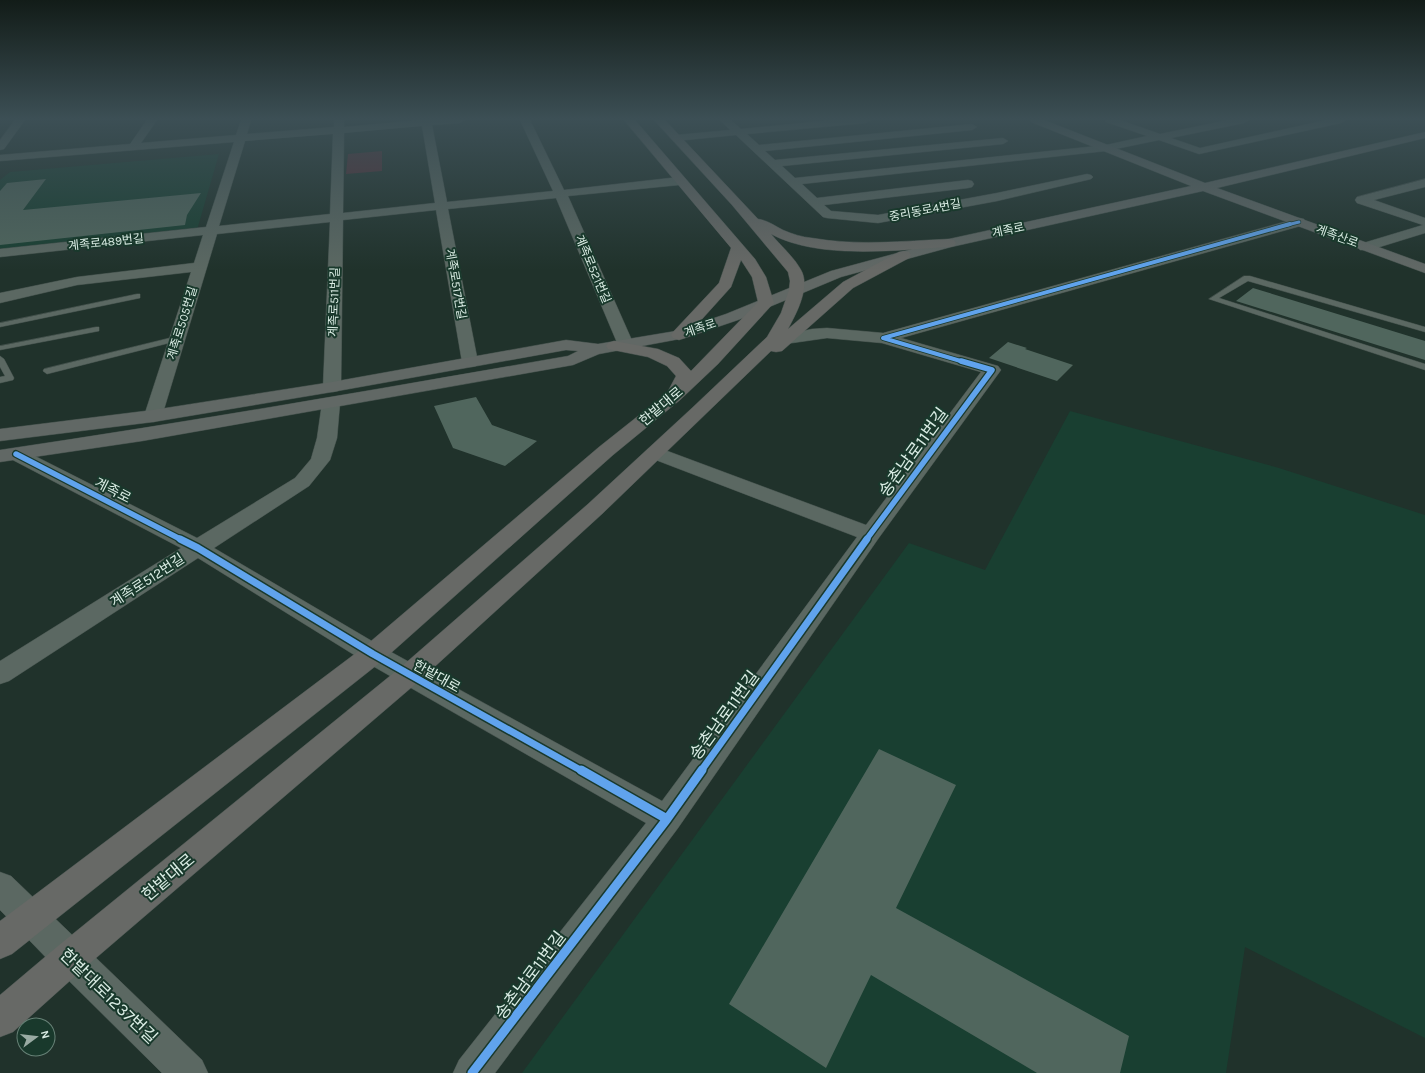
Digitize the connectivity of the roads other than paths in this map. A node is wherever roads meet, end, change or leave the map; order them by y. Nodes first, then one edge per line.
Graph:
1 (230, 170) edge
2 (338, 170) edge
3 (435, 170) edge
4 (549, 170) edge
5 (670, 170) edge
6 (706, 170) edge
7 (779, 170) edge
8 (903, 170) edge
9 (947, 170) edge
10 (1163, 170) edge
11 (1273, 170) edge
12 (1073, 171) dead end
13 (679, 181) junction
14 (792, 182) junction
15 (1425, 183) edge
16 (968, 184) junction
17 (1204, 186) junction
18 (560, 193) junction
19 (997, 197) junction
20 (736, 202) junction
21 (814, 202) junction
22 (442, 206) junction
23 (337, 217) junction
24 (1299, 222) junction
25 (1425, 222) edge
26 (1425, 229) edge
27 (211, 231) junction
28 (949, 243) junction
29 (1365, 247) junction
30 (738, 248) junction
31 (0, 253) edge
32 (904, 255) junction
33 (200, 267) junction
34 (1425, 269) edge
35 (796, 290) junction
36 (137, 296) dead end
37 (0, 298) edge
38 (766, 303) junction
39 (0, 325) edge
40 (96, 329) dead end
41 (1425, 330) edge
42 (679, 335) junction
43 (178, 338) junction
44 (883, 338) junction
45 (785, 339) junction
46 (613, 346) junction
47 (0, 348) edge
48 (0, 359) edge
49 (470, 362) junction
50 (1425, 367) edge
51 (740, 370) junction
52 (47, 371) dead end
53 (0, 380) edge
54 (331, 395) junction
55 (674, 396) junction
56 (153, 416) junction
57 (0, 435) edge
58 (655, 453) junction
59 (8, 455) edge
60 (870, 534) junction
61 (198, 548) junction
62 (374, 654) junction
63 (0, 674) edge
64 (410, 674) junction
65 (667, 819) junction
66 (0, 887) edge
67 (30, 917) junction
68 (0, 942) edge
69 (70, 958) junction
70 (0, 1019) edge
71 (189, 1073) edge
72 (472, 1073) edge

1 - 27 street, 계족로505번길
2 - 23 street, 계족로511번길
3 - 22 street, 계족로517번길
4 - 18 street, 계족로521번길
5 - 13 main road
6 - 20 main road, 한밭대로
7 - 14 street, 중리동로4번길
8 - 14 street
9 - 16 street
10 - 17 main road, 계족산로
11 - 17 main road, 계족로
12 - 19 street, 중리동로4번길
13 - 18 street
13 - 30 main road
14 - 21 street, 중리동로4번길
15 - 25 street
16 - 19 street
16 - 21 street, 중리동로4번길
17 - 24 main road, 계족산로
17 - 28 main road, 계족로
18 - 22 street
18 - 46 street, 계족로521번길
19 - 21 street, 중리동로4번길
20 - 28 main road
20 - 35 main road, 한밭대로
22 - 23 street
22 - 49 street, 계족로517번길
23 - 27 street
23 - 54 street, 계족로511번길
24 - 29 main road, 계족산로
24 - 44 street
26 - 29 street
27 - 31 street, 계족로489번길
27 - 33 street, 계족로505번길
28 - 32 main road, 계족로
29 - 34 main road, 계족산로
30 - 38 main road
30 - 42 main road
32 - 35 main road, 계족로
32 - 45 main road
33 - 37 street
33 - 43 street, 계족로505번길
35 - 38 main road, 계족로
35 - 51 main road, 한밭대로
36 - 39 lane
38 - 42 main road, 계족로
38 - 55 main road, 한밭대로
40 - 47 lane
41 - 50 lane
42 - 46 main road, 계족로
43 - 52 lane
43 - 56 street, 계족로505번길
44 - 45 street
44 - 60 street, 송촌남로11번길
45 - 51 main road
46 - 49 main road, 계족로
46 - 54 main road, 계족로
46 - 55 main road
48 - 53 lane
49 - 54 main road, 계족로
51 - 58 main road, 한밭대로
54 - 56 main road, 계족로
54 - 59 main road, 계족로
54 - 61 street, 계족로512번길
55 - 62 main road, 한밭대로
56 - 57 main road, 계족로
58 - 60 street
58 - 64 main road, 한밭대로
59 - 61 street, 계족로
60 - 65 street, 송촌남로11번길
61 - 62 street, 한밭대로
61 - 63 street, 계족로512번길
62 - 64 street, 한밭대로
62 - 67 main road, 한밭대로
64 - 65 street, 한밭대로
64 - 69 main road, 한밭대로
65 - 72 street, 송촌남로11번길
66 - 67 street, 한밭대로1237번길
67 - 68 main road, 한밭대로
67 - 69 street, 한밭대로1237번길
69 - 70 main road, 한밭대로
69 - 71 street, 한밭대로1237번길

